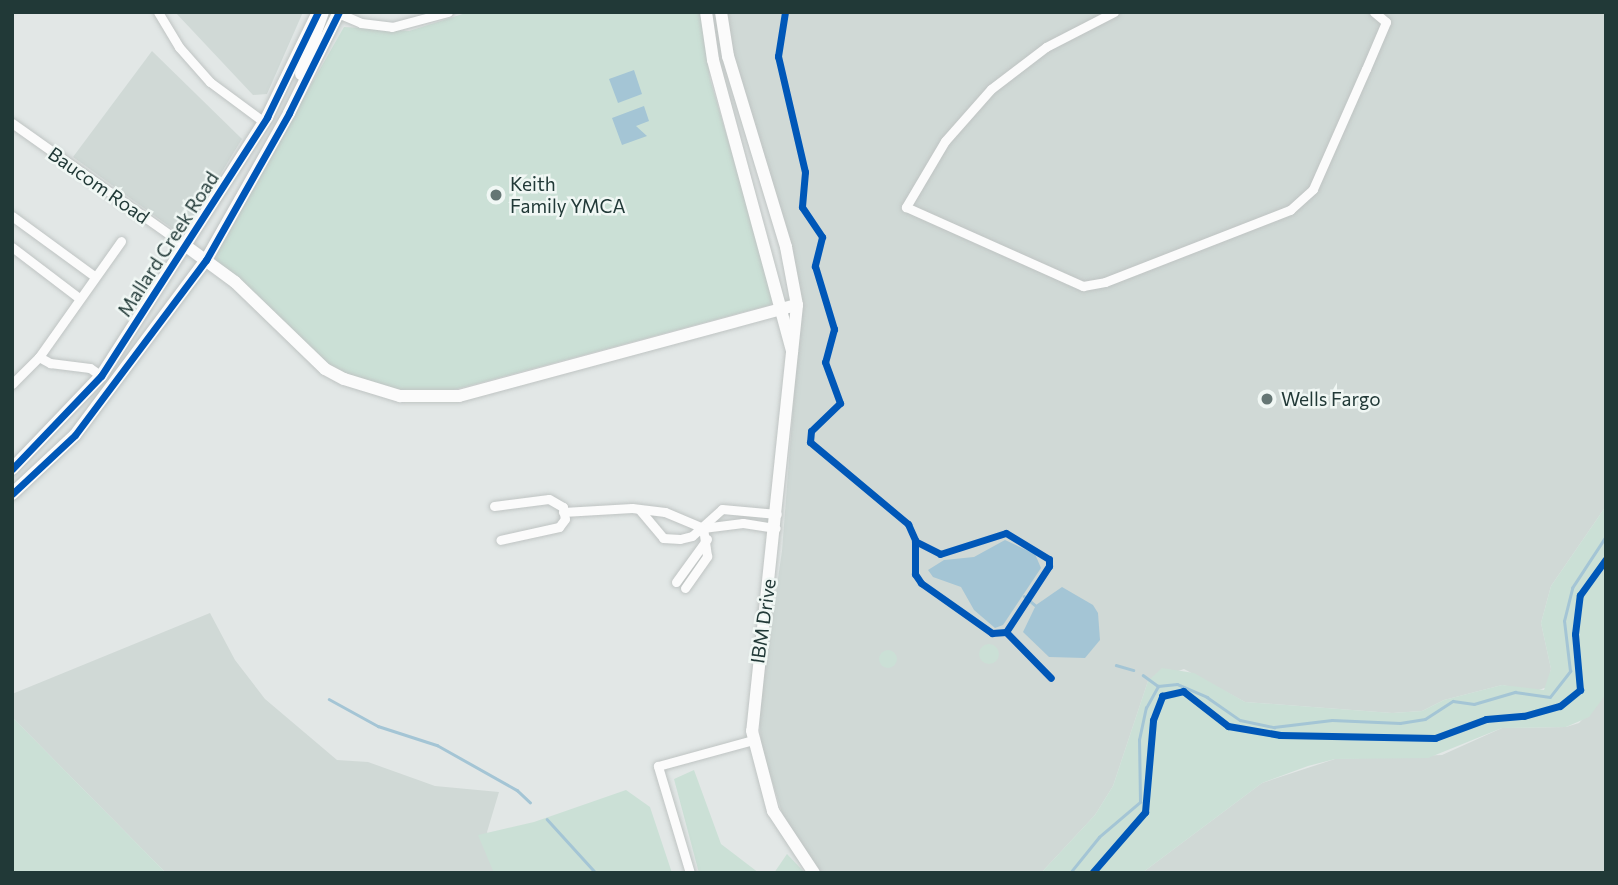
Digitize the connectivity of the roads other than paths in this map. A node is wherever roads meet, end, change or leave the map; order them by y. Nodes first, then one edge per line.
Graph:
1 (158, 12) edge
2 (320, 12) edge
3 (448, 12) edge
4 (706, 12) edge
5 (721, 12) edge
6 (1374, 12) edge
7 (339, 13) edge
8 (1111, 14) edge
9 (264, 122) junction
10 (284, 122) junction
11 (12, 123) edge
12 (12, 216) edge
13 (121, 242) dead end
14 (187, 246) junction
15 (12, 247) edge
16 (206, 260) junction
17 (93, 276) junction
18 (79, 298) junction
19 (797, 305) junction
20 (782, 308) junction
21 (793, 354) junction
22 (39, 357) junction
23 (101, 376) junction
24 (12, 384) edge
25 (12, 470) edge
26 (12, 494) edge
27 (494, 506) dead end
28 (638, 508) junction
29 (562, 512) junction
30 (777, 514) junction
31 (703, 528) junction
32 (776, 528) junction
33 (707, 538) junction
34 (500, 540) dead end
35 (689, 562) junction
36 (696, 570) junction
37 (676, 582) dead end
38 (685, 587) dead end
39 (753, 740) junction
40 (690, 873) edge
41 (814, 873) edge

1 - 9 street
2 - 9 street, Mallard Creek Road
2 - 10 street
3 - 7 street
4 - 20 street, IBM Drive
5 - 19 street, IBM Drive
6 - 8 street
7 - 10 street, Mallard Creek Road
9 - 14 street, Mallard Creek Road
10 - 16 street, Mallard Creek Road
11 - 14 street, Baucom Road
12 - 17 street
13 - 17 street
14 - 16 street
14 - 23 street, Mallard Creek Road
15 - 18 street
16 - 20 street
16 - 26 street, Mallard Creek Road
17 - 18 street
18 - 22 street
19 - 20 street
19 - 21 street, IBM Drive
20 - 21 street, IBM Drive
21 - 30 street, IBM Drive
22 - 23 street
22 - 24 street
23 - 25 street, Mallard Creek Road
27 - 29 street
28 - 29 street
28 - 31 street
28 - 31 street
29 - 34 street
30 - 31 street
30 - 32 street, IBM Drive
31 - 32 street
31 - 33 street
32 - 39 street, IBM Drive
33 - 35 street
33 - 36 street
35 - 36 street
35 - 37 street
36 - 38 street
39 - 40 street
39 - 41 street, IBM Drive

